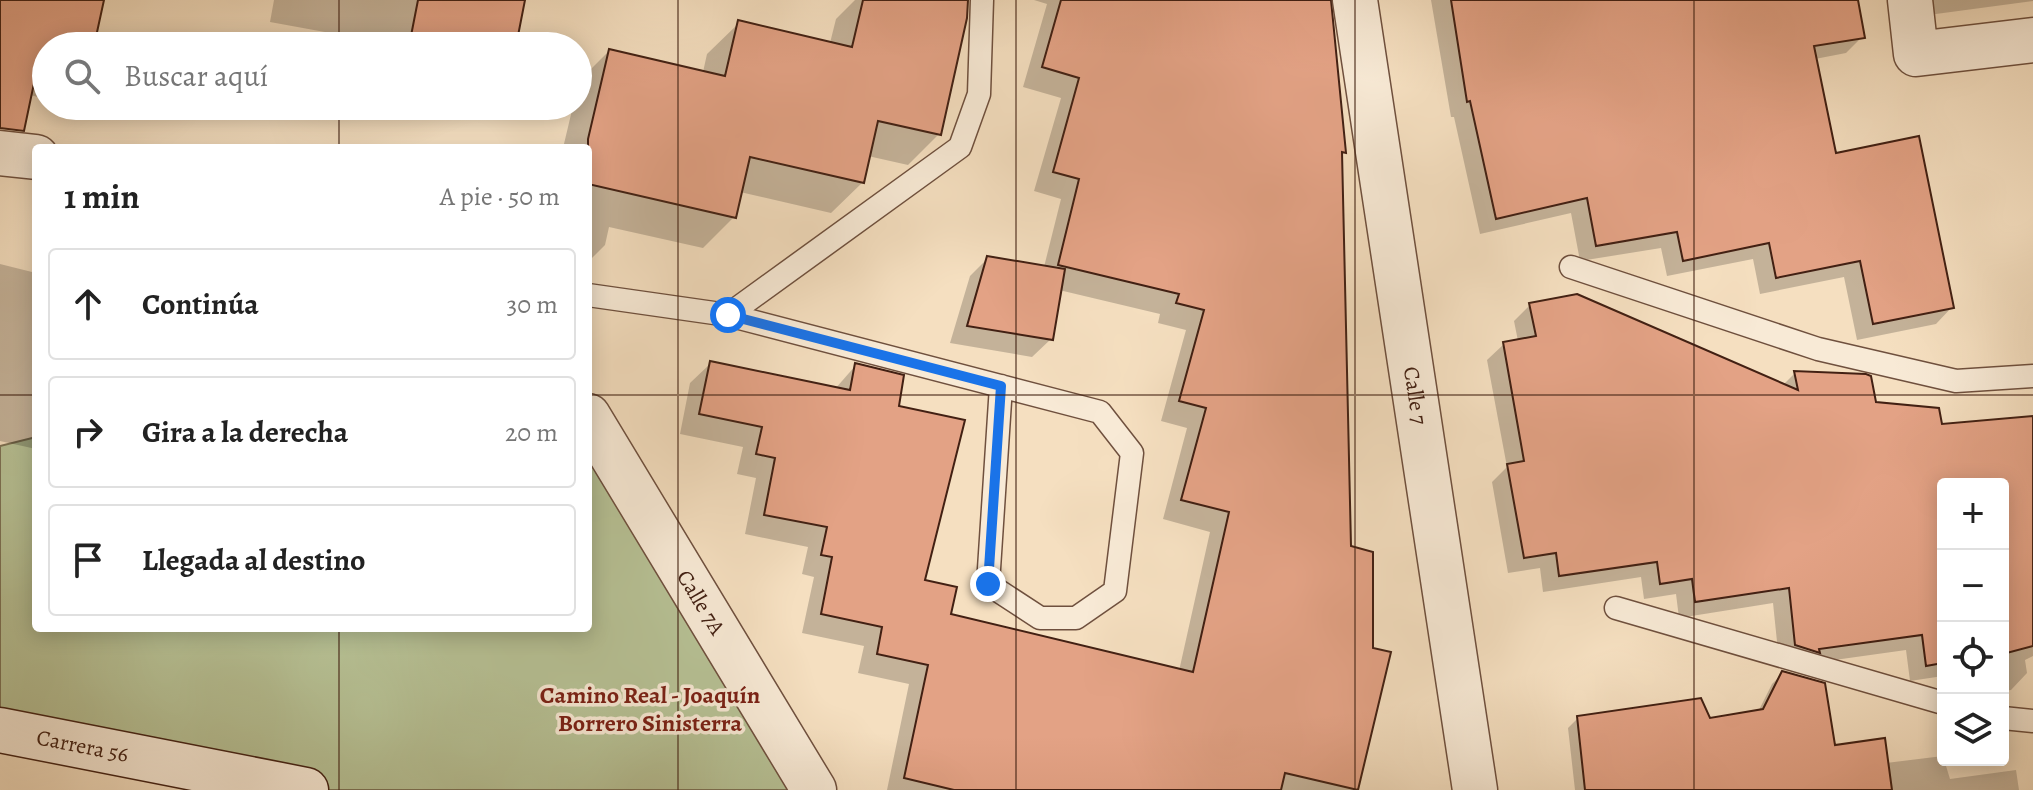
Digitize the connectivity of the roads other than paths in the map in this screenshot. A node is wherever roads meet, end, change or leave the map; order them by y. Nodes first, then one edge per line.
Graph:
1 (982, 0) edge
2 (1355, 0) edge
3 (1910, 0) edge
4 (2033, 40) edge
5 (0, 153) edge
6 (32, 157) edge
7 (1571, 267) dead end
8 (592, 296) edge
9 (728, 315) junction
10 (2033, 376) edge
11 (1001, 386) junction
12 (592, 423) edge
13 (1616, 608) dead end
14 (1937, 701) edge
15 (2009, 719) edge
16 (2033, 721) edge
17 (0, 730) edge
18 (306, 790) edge
19 (814, 790) edge
20 (1475, 790) edge

1 - 9 lane
2 - 20 street, Calle 7
3 - 4 street
5 - 6 street
7 - 10 lane
8 - 9 lane
9 - 11 lane
11 - 11 lane
12 - 19 street, Calle 7A
13 - 14 lane
15 - 16 lane
17 - 18 street, Carrera 56

